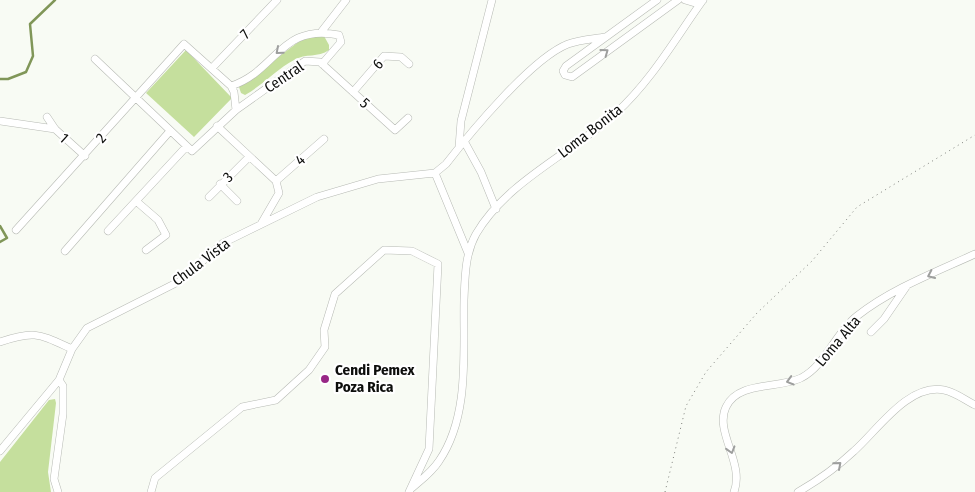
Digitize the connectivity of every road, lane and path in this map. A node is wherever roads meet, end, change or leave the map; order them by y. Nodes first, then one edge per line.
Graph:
1 (277, 0) edge
2 (346, 0) edge
3 (492, 0) edge
4 (657, 0) edge
5 (678, 0) edge
6 (685, 0) edge
7 (703, 0) edge
8 (322, 31) junction
9 (605, 37) junction
10 (95, 59) dead end
11 (322, 64) junction
12 (409, 64) dead end
13 (212, 68) junction
14 (231, 86) junction
15 (353, 92) junction
16 (136, 99) junction
17 (236, 110) junction
18 (47, 117) dead end
19 (408, 118) dead end
20 (0, 121) edge
21 (217, 126) junction
22 (55, 129) junction
23 (170, 130) junction
24 (975, 135) edge
25 (324, 139) dead end
26 (464, 141) junction
27 (459, 147) junction
28 (189, 149) junction
29 (85, 156) junction
30 (249, 157) junction
31 (434, 173) junction
32 (276, 181) junction
33 (220, 184) junction
34 (209, 197) dead end
35 (136, 201) junction
36 (237, 201) dead end
37 (496, 209) junction
38 (261, 224) junction
39 (16, 230) dead end
40 (108, 231) dead end
41 (146, 250) dead end
42 (64, 251) dead end
43 (468, 254) junction
44 (975, 254) edge
45 (907, 286) junction
46 (871, 332) dead end
47 (0, 342) edge
48 (72, 349) junction
49 (59, 380) junction
50 (975, 405) edge
51 (0, 451) edge
52 (58, 492) edge
53 (151, 492) edge
54 (409, 492) edge
55 (665, 492) edge
56 (734, 492) edge
57 (798, 492) edge

1 - 13 street, 7
2 - 8 street
3 - 27 street
4 - 9 street
9 -> 5 street
6 - 7 street
7 - 37 street, Loma Bonita
8 - 11 street, Central
8 -> 14 street, Central
9 - 26 street
10 - 16 street
11 - 15 street, 5
11 - 17 street, Central
12 - 15 street, 6
13 - 14 street
13 - 16 street, 2
14 - 17 street
15 - 19 street, 5
16 - 23 street
16 - 29 street, 2
17 - 21 street, Central
18 - 22 street, 1
20 - 22 street
21 - 28 street, Central
21 - 30 street
22 - 29 street, 1
23 - 28 street
23 - 42 street
24 - 55 path
25 - 32 street, 4
26 - 27 street
26 - 37 street
27 - 31 street
28 - 35 street, Central
29 - 39 street, 2
30 - 32 street
30 - 33 street, 3
31 - 38 street, Chula Vista
31 - 43 street
32 - 38 street
33 - 34 street, 3
33 - 36 street
35 - 40 street, Central
35 - 41 street
37 - 43 street, Loma Bonita
38 - 48 street, Chula Vista
43 - 54 street
44 -> 45 street, Loma Alta
45 - 46 street
45 -> 56 street, Loma Alta
47 - 48 street
48 - 49 street, Chula Vista
49 - 51 street, Chula Vista
49 - 52 street
57 -> 50 street
53 - 54 street

